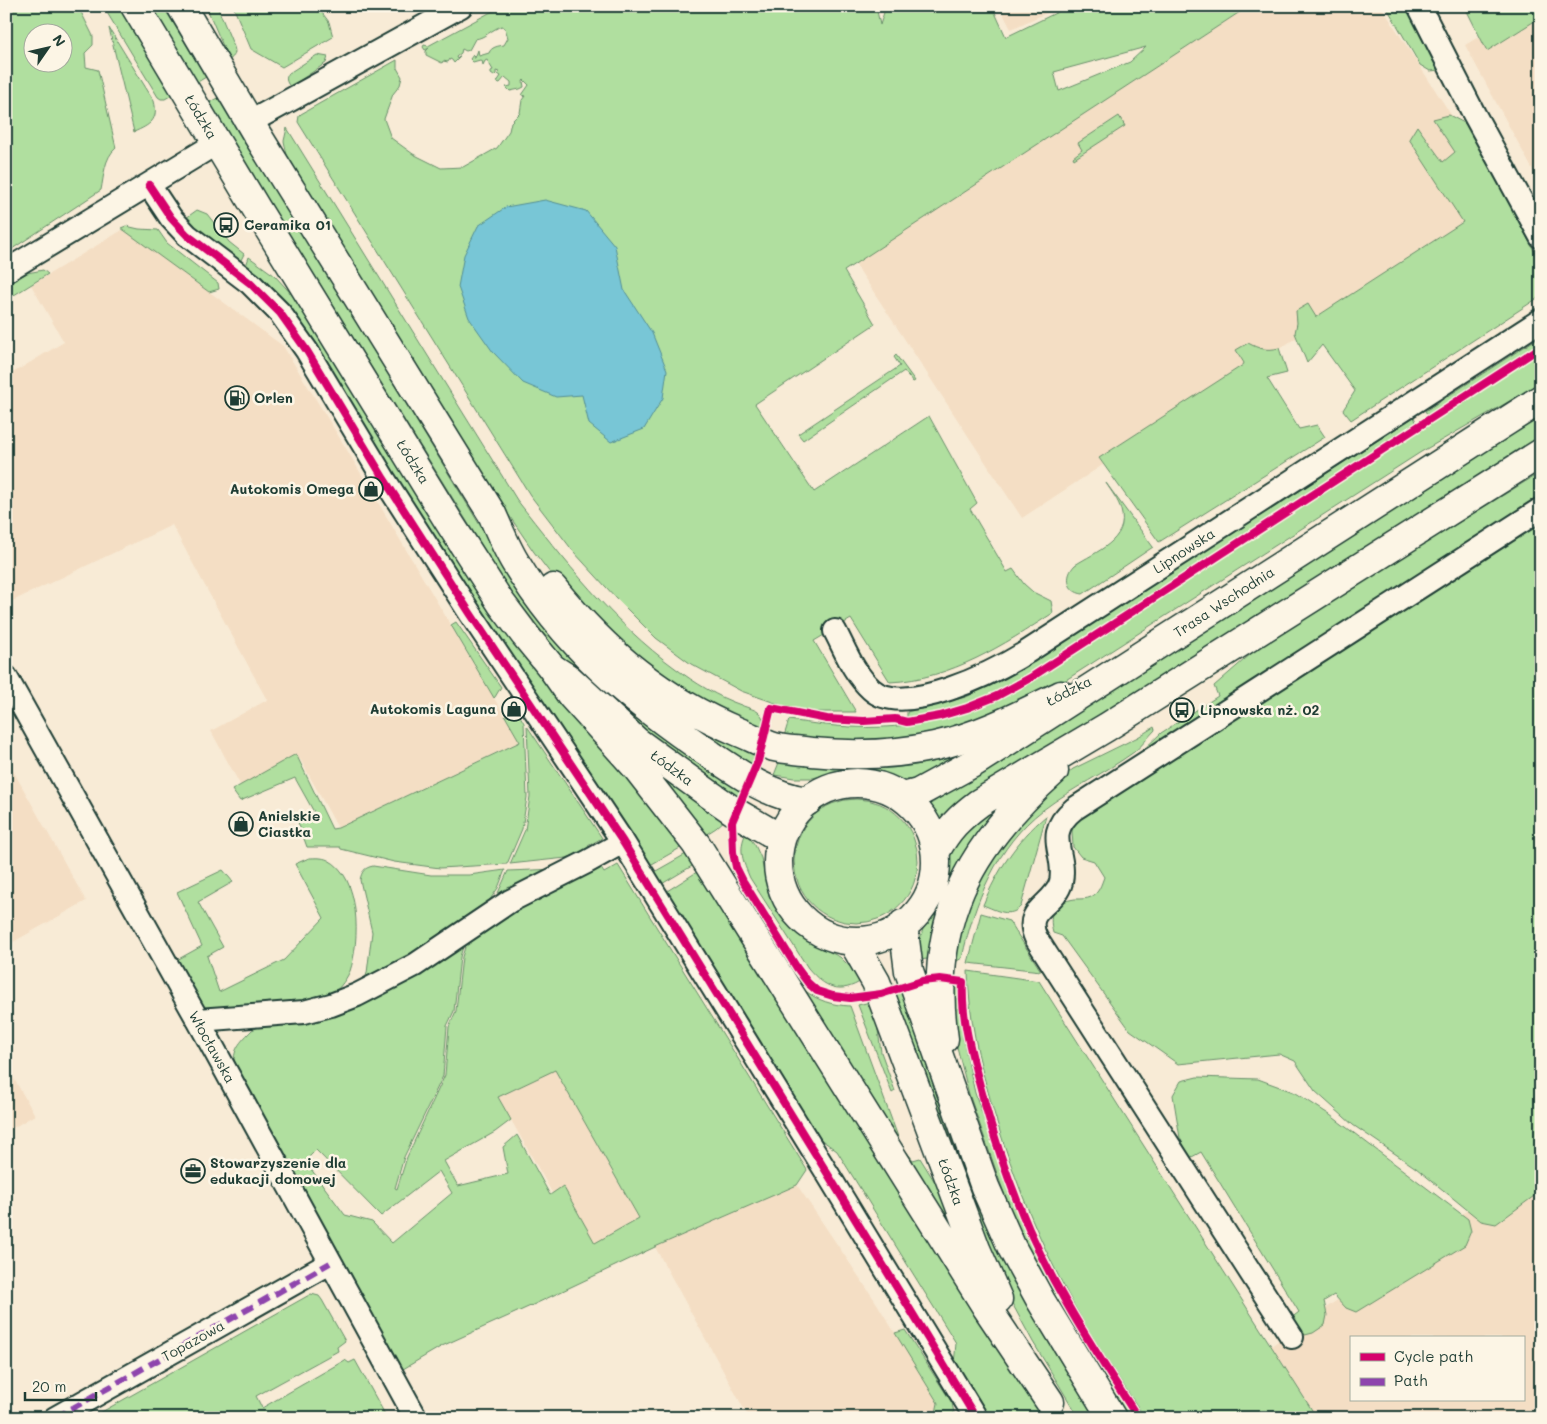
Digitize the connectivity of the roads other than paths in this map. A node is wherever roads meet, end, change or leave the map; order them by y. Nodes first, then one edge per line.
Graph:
1 (135, 6) edge
2 (181, 6) edge
3 (461, 6) edge
4 (1419, 6) edge
5 (250, 122) junction
6 (217, 143) junction
7 (149, 185) junction
8 (1541, 238) edge
9 (6, 271) edge
10 (1541, 320) edge
11 (1541, 399) edge
12 (1541, 453) edge
13 (1541, 509) edge
14 (492, 514) junction
15 (835, 631) dead end
16 (1141, 655) junction
17 (552, 668) junction
18 (6, 677) edge
19 (1107, 727) junction
20 (903, 797) junction
21 (808, 801) junction
22 (780, 838) junction
23 (623, 842) junction
24 (936, 851) junction
25 (903, 924) junction
26 (853, 942) junction
27 (198, 1020) junction
28 (952, 1094) junction
29 (330, 1263) junction
30 (1292, 1337) dead end
31 (1055, 1410) edge
32 (55, 1418) edge
33 (416, 1418) edge
34 (976, 1418) edge
35 (1112, 1418) edge

1 - 6 main road, Łódzka
2 - 5 main road, Łódzka
3 - 5 street
4 - 8 street
5 - 14 main road, Łódzka
6 - 7 street
6 - 17 main road, Łódzka
7 - 9 street
7 - 23 street
10 - 15 street, Lipnowska
11 - 16 main road, Trasa Wschodnia
12 - 19 main road
13 - 30 street
14 - 16 main road, Łódzka
14 - 21 main road, Łódzka
16 - 20 main road, Trasa Wschodnia
17 - 22 main road, Łódzka
17 - 31 main road
18 - 27 street, Włocławska
19 - 24 main road
19 - 28 main road
20 - 21 main road
20 - 24 main road
21 - 22 main road
22 - 26 main road
23 - 27 street
23 - 34 street
24 - 25 main road
25 - 26 main road
25 - 28 main road
26 - 31 main road, Łódzka
27 - 29 street, Włocławska
28 - 35 main road
29 - 32 street, Topazowa
29 - 33 street, Włocławska

